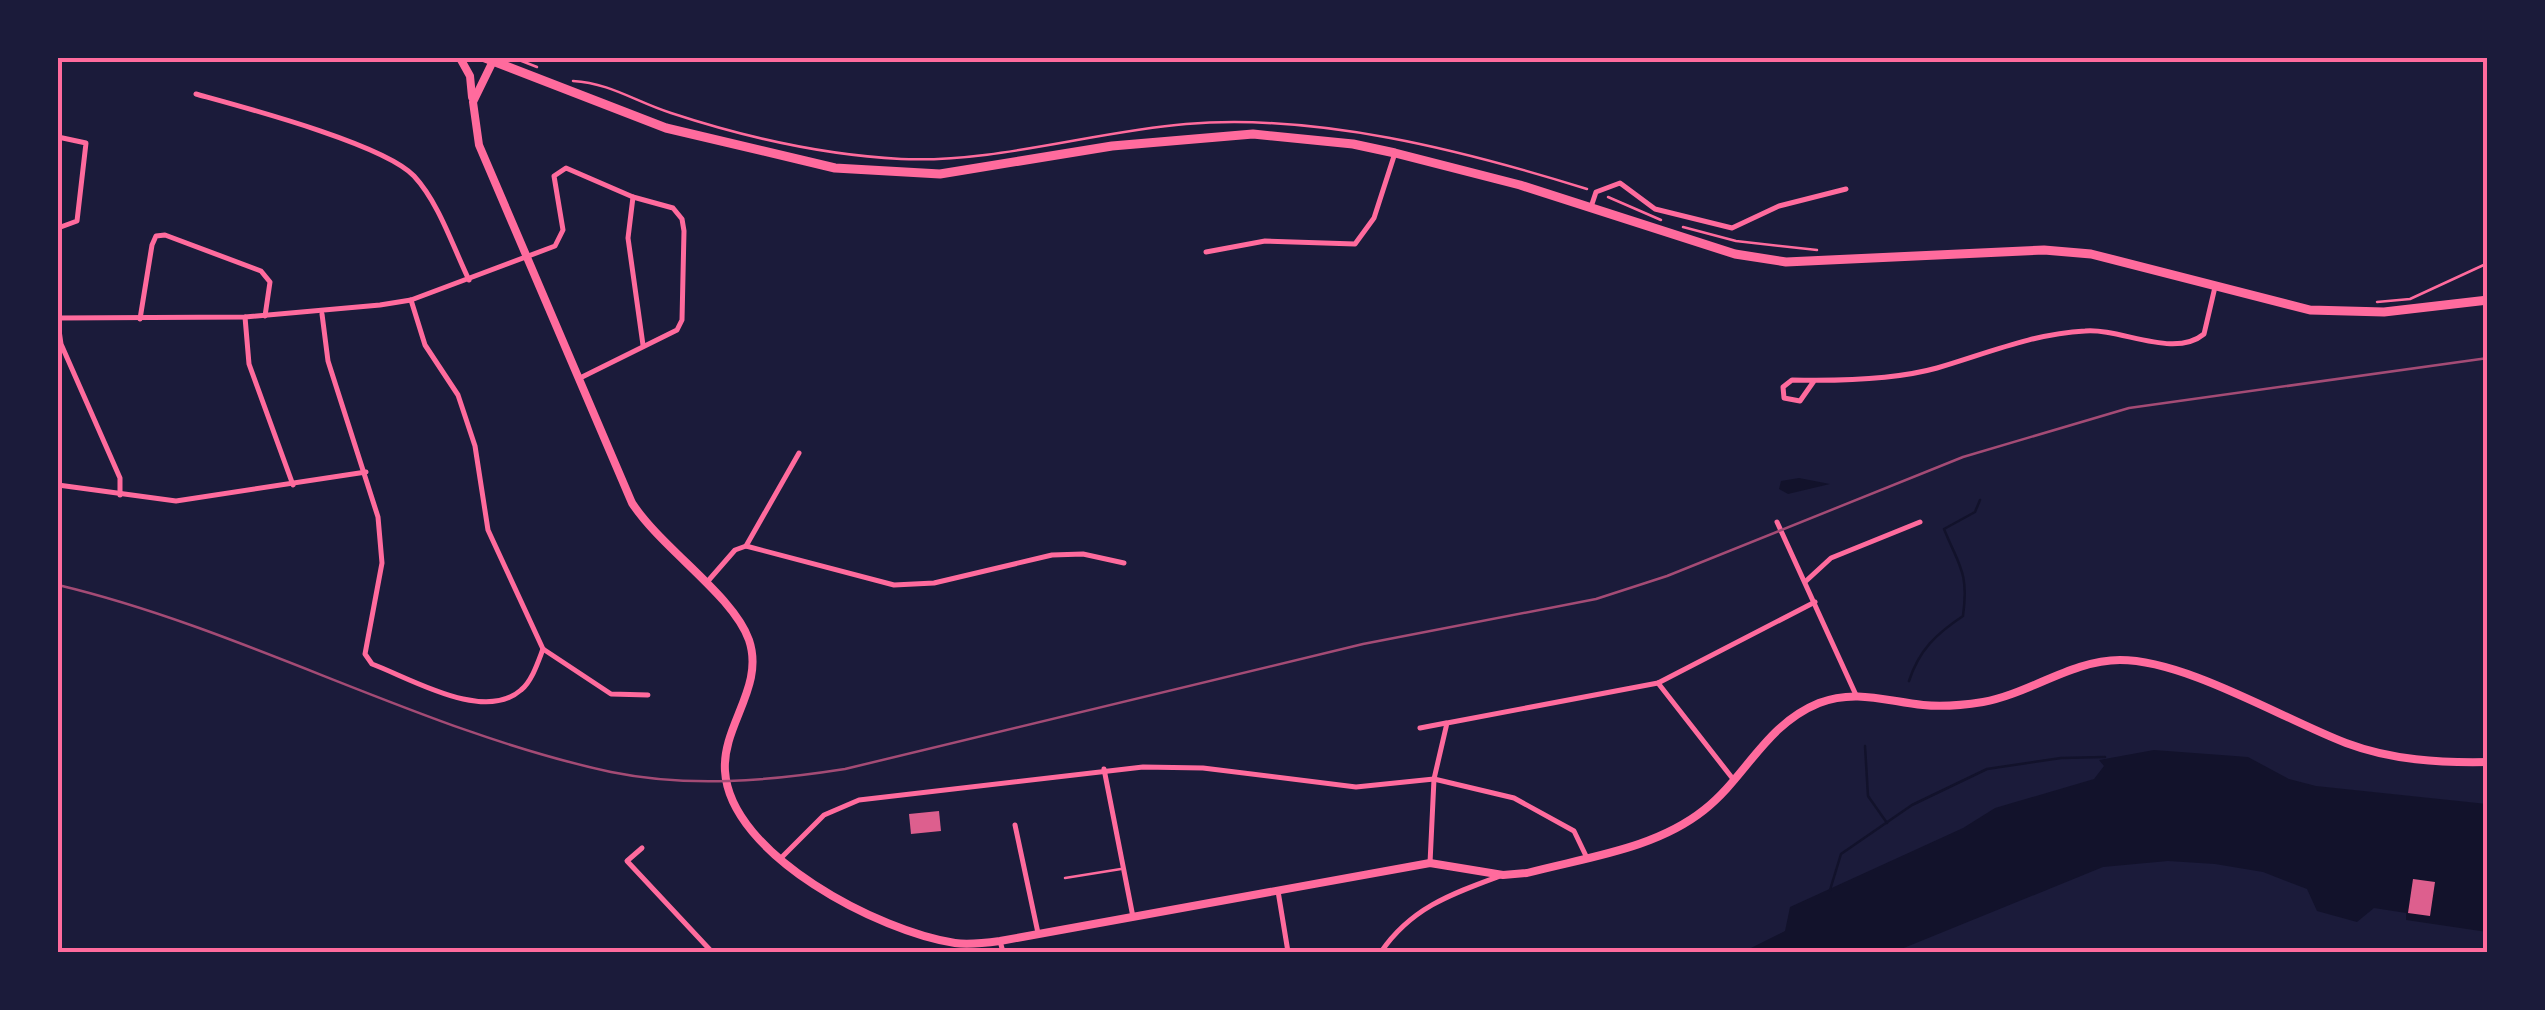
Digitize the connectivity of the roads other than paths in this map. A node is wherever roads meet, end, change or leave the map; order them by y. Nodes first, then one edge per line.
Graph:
1 (460, 58) edge
2 (489, 59) edge
3 (506, 61) edge
4 (196, 94) dead end
5 (473, 102) junction
6 (58, 138) edge
7 (1395, 153) junction
8 (1846, 189) dead end
9 (633, 197) junction
10 (1591, 207) junction
11 (58, 228) edge
12 (1206, 252) dead end
13 (525, 260) junction
14 (468, 280) junction
15 (2215, 287) junction
16 (410, 300) junction
17 (2488, 300) edge
18 (322, 314) junction
19 (265, 316) junction
20 (245, 317) junction
21 (140, 319) junction
22 (58, 320) edge
23 (643, 345) junction
24 (578, 379) junction
25 (1814, 380) junction
26 (799, 454) dead end
27 (366, 472) junction
28 (293, 484) junction
29 (58, 485) edge
30 (120, 495) junction
31 (1777, 522) dead end
32 (1920, 522) dead end
33 (746, 546) junction
34 (1124, 562) dead end
35 (1806, 580) junction
36 (706, 584) junction
37 (1815, 602) junction
38 (544, 649) junction
39 (1658, 683) junction
40 (648, 695) dead end
41 (1856, 695) junction
42 (1446, 722) junction
43 (1420, 728) dead end
44 (2488, 762) edge
45 (1104, 769) junction
46 (1434, 779) junction
47 (1734, 779) junction
48 (1015, 825) dead end
49 (642, 848) dead end
50 (1587, 858) junction
51 (780, 859) junction
52 (1430, 863) junction
53 (1123, 868) junction
54 (1503, 875) junction
55 (1065, 878) dead end
56 (1278, 889) junction
57 (1133, 917) junction
58 (1038, 933) junction
59 (1000, 941) junction
60 (972, 948) edge
61 (712, 952) edge
62 (1004, 952) edge
63 (1288, 952) edge
64 (1381, 952) edge

1 - 5 street
2 - 3 main road
2 - 5 street
3 - 7 main road
4 - 14 street
5 - 13 street
6 - 11 street
7 - 10 main road
7 - 12 street
8 - 10 street
9 - 13 street
9 - 23 street
9 - 23 street
10 - 15 main road
13 - 14 street
13 - 24 street
14 - 16 street
15 - 17 main road
15 - 25 street
16 - 18 street
16 - 38 street
18 - 19 street
18 - 27 street
19 - 20 street
19 - 21 street
20 - 21 street
20 - 28 street
21 - 22 street
22 - 30 street
23 - 24 street
24 - 36 street
25 - 25 street
26 - 33 street
27 - 28 street
27 - 38 street
28 - 30 street
29 - 30 street
31 - 35 street
32 - 35 street
33 - 34 street
33 - 36 street
35 - 37 street
36 - 51 street
37 - 39 street
37 - 41 street
38 - 40 street
39 - 42 street
39 - 47 street
41 - 44 street
41 - 47 street
42 - 43 street
42 - 46 street
45 - 46 street
45 - 51 street
45 - 53 street
46 - 50 street
46 - 52 street
47 - 50 street
48 - 58 street
49 - 61 street
50 - 54 street
51 - 60 street
52 - 54 street
52 - 56 street
53 - 55 lane
53 - 57 street
54 - 64 street
56 - 57 street
56 - 63 street
57 - 58 street
58 - 59 street
59 - 60 street
59 - 62 street

